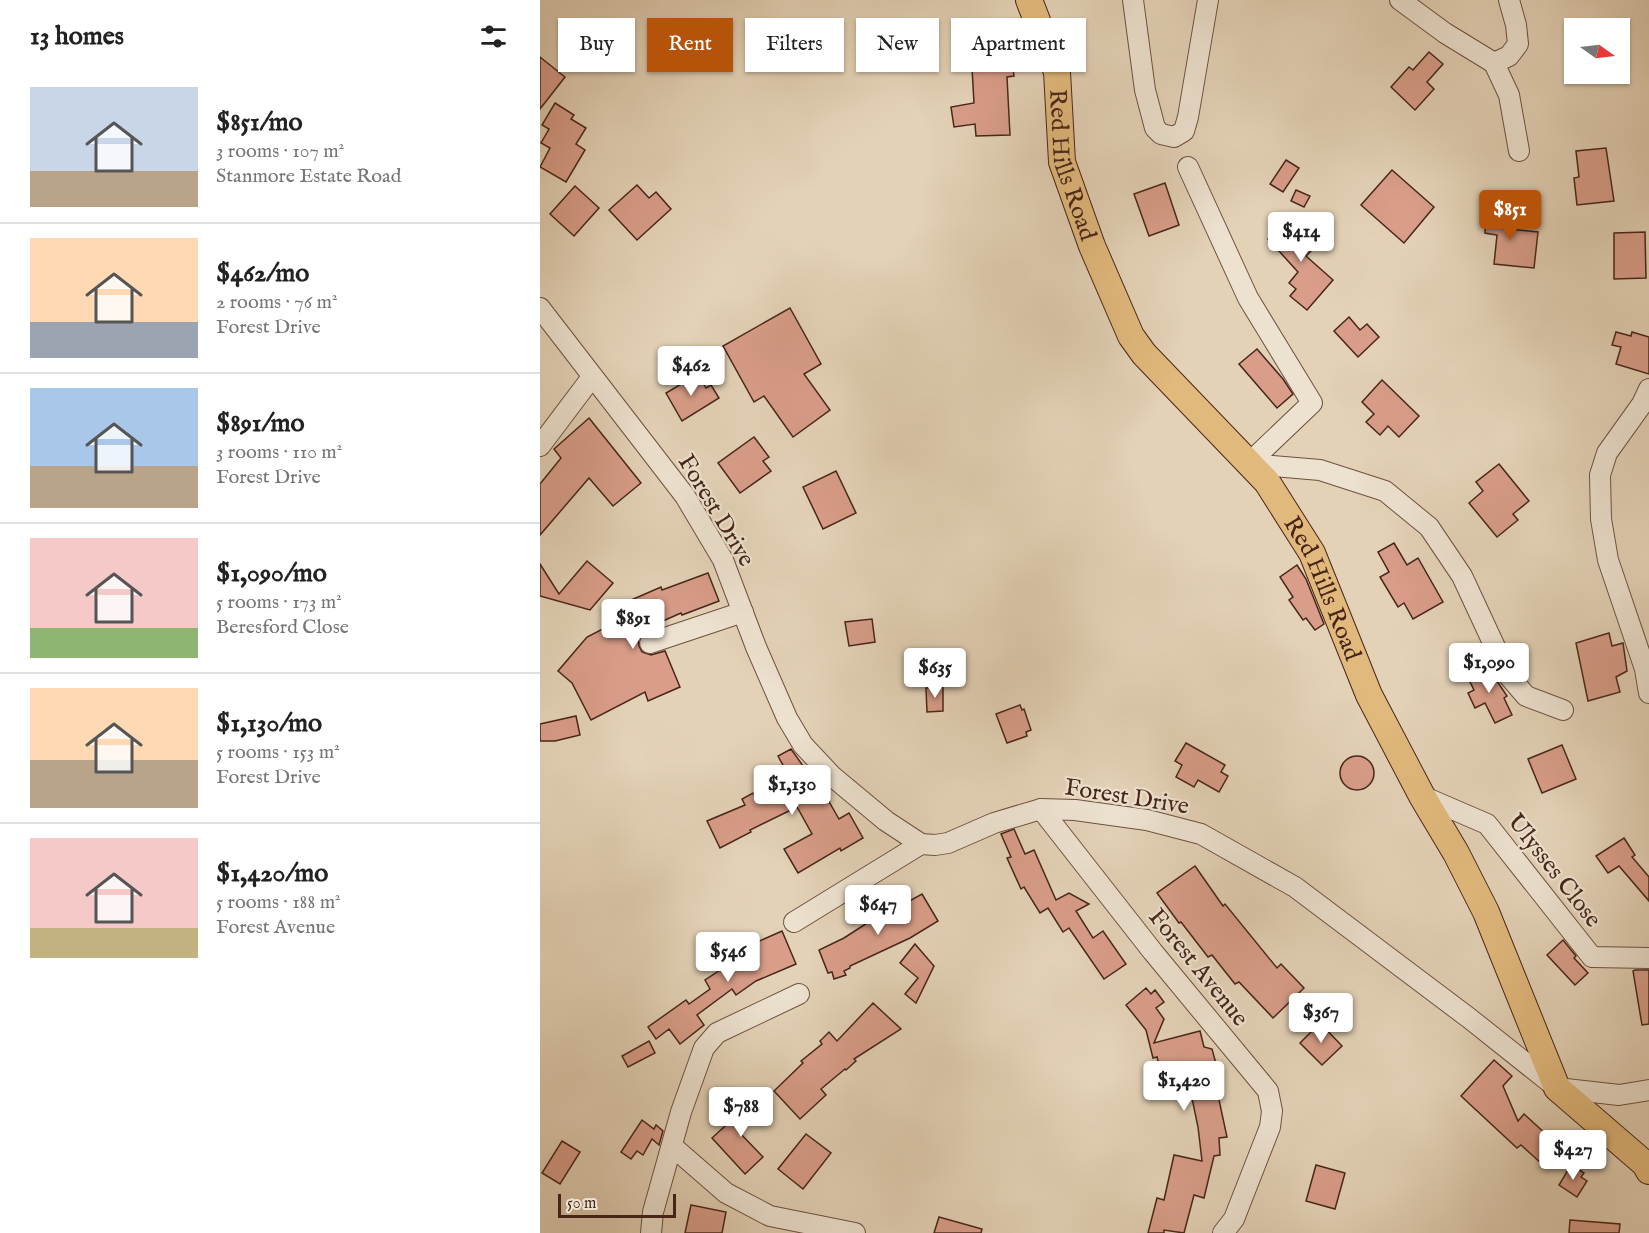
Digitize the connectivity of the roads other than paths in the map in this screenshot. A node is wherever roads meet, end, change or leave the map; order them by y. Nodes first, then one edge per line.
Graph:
1 (1029, 0) edge
2 (1132, 0) edge
3 (1208, 0) edge
4 (1400, 0) edge
5 (1509, 0) edge
6 (1494, 63) junction
7 (1519, 151) dead end
8 (1188, 167) dead end
9 (540, 308) edge
10 (592, 377) junction
11 (1649, 389) edge
12 (540, 446) edge
13 (1248, 464) junction
14 (743, 612) junction
15 (650, 643) dead end
16 (1649, 693) edge
17 (1563, 710) dead end
18 (1422, 796) junction
19 (1041, 809) junction
20 (921, 844) junction
21 (794, 922) dead end
22 (1649, 958) edge
23 (799, 994) dead end
24 (1557, 1088) junction
25 (1649, 1090) edge
26 (672, 1146) junction
27 (1649, 1171) edge
28 (651, 1233) edge
29 (855, 1233) edge
30 (1223, 1233) edge

1 - 13 main road, Red Hills Road
2 - 3 street
4 - 6 street
5 - 6 street
6 - 7 street
8 - 13 street
9 - 10 street, Forest Drive
10 - 12 street
10 - 14 street, Forest Drive
11 - 16 street
13 - 17 street
13 - 18 main road, Red Hills Road
14 - 15 street
14 - 20 street, Forest Drive
18 - 22 street, Ulysses Close
18 - 24 main road, Red Hills Road
19 - 20 street, Forest Drive
19 - 24 street, Forest Drive
19 - 30 street, Forest Avenue
20 - 21 street
23 - 26 street
24 - 25 street
24 - 27 main road, Red Hills Road
26 - 28 street
26 - 29 street

